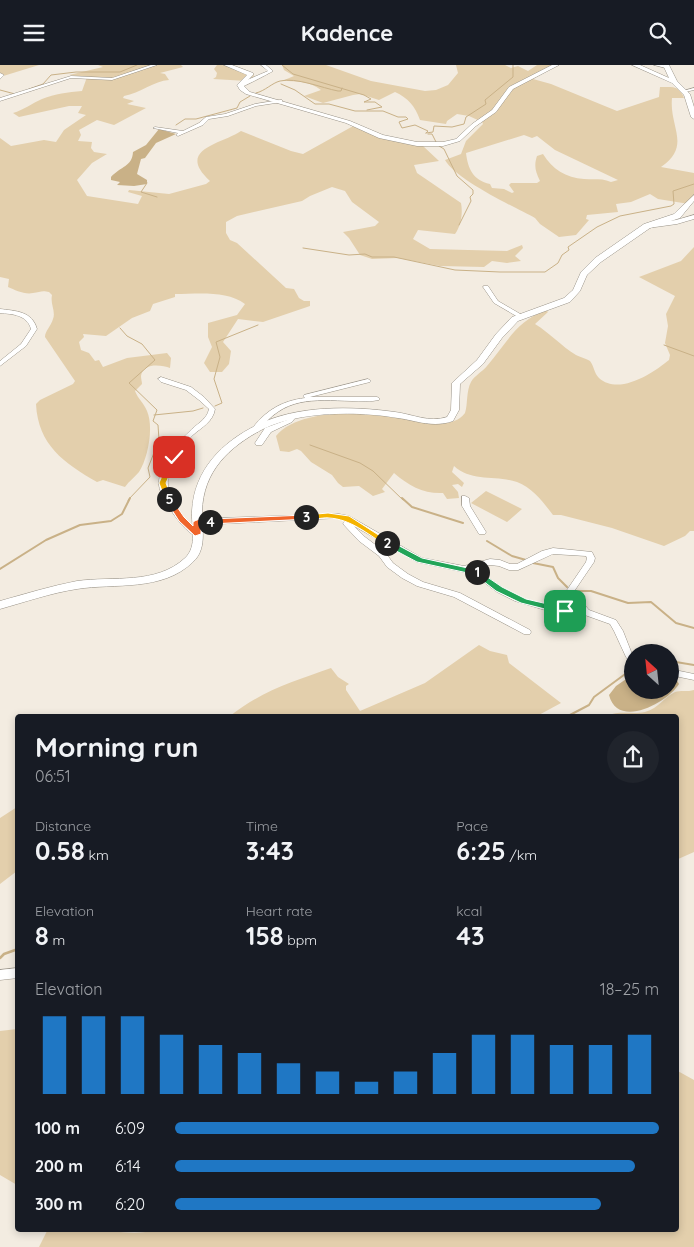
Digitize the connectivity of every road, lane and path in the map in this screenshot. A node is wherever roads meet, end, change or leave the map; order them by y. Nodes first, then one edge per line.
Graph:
1 (155, 65) edge
2 (227, 65) edge
3 (263, 65) edge
4 (556, 65) edge
5 (636, 65) edge
6 (656, 65) edge
7 (666, 66) edge
8 (0, 74) edge
9 (0, 78) edge
10 (674, 82) junction
11 (241, 87) junction
12 (694, 89) edge
13 (686, 91) junction
14 (0, 100) edge
15 (280, 101) junction
16 (694, 117) edge
17 (155, 127) dead end
18 (694, 197) edge
19 (694, 217) edge
20 (647, 226) junction
21 (486, 287) dead end
22 (0, 311) edge
23 (520, 316) junction
24 (0, 364) edge
25 (161, 379) dead end
26 (368, 381) dead end
27 (377, 399) dead end
28 (290, 403) junction
29 (291, 418) junction
30 (255, 430) junction
31 (259, 443) dead end
32 (465, 498) dead end
33 (304, 517) junction
34 (197, 522) junction
35 (482, 532) dead end
36 (197, 534) junction
37 (464, 569) junction
38 (0, 605) edge
39 (584, 611) junction
40 (528, 632) dead end
41 (624, 647) edge
42 (679, 674) edge
43 (694, 677) edge
44 (15, 973) edge
45 (0, 975) edge

1 - 14 street
2 - 11 street
3 - 11 street
4 - 15 street
5 - 10 street
6 - 7 street
7 - 10 street
8 - 9 street
10 - 13 street
11 - 15 street
12 - 13 street
13 - 16 street
15 - 17 street
18 - 20 street
19 - 20 street
20 - 23 street
21 - 23 street
22 - 24 street
23 - 29 street
25 - 36 street
26 - 28 street
27 - 28 street
28 - 30 street
29 - 30 street
29 - 31 street
30 - 34 street
32 - 35 street
33 - 34 street
33 - 37 street
33 - 40 street
34 - 36 street
36 - 38 street
37 - 39 street
37 - 39 street
39 - 41 street
42 - 43 street
44 - 45 street

